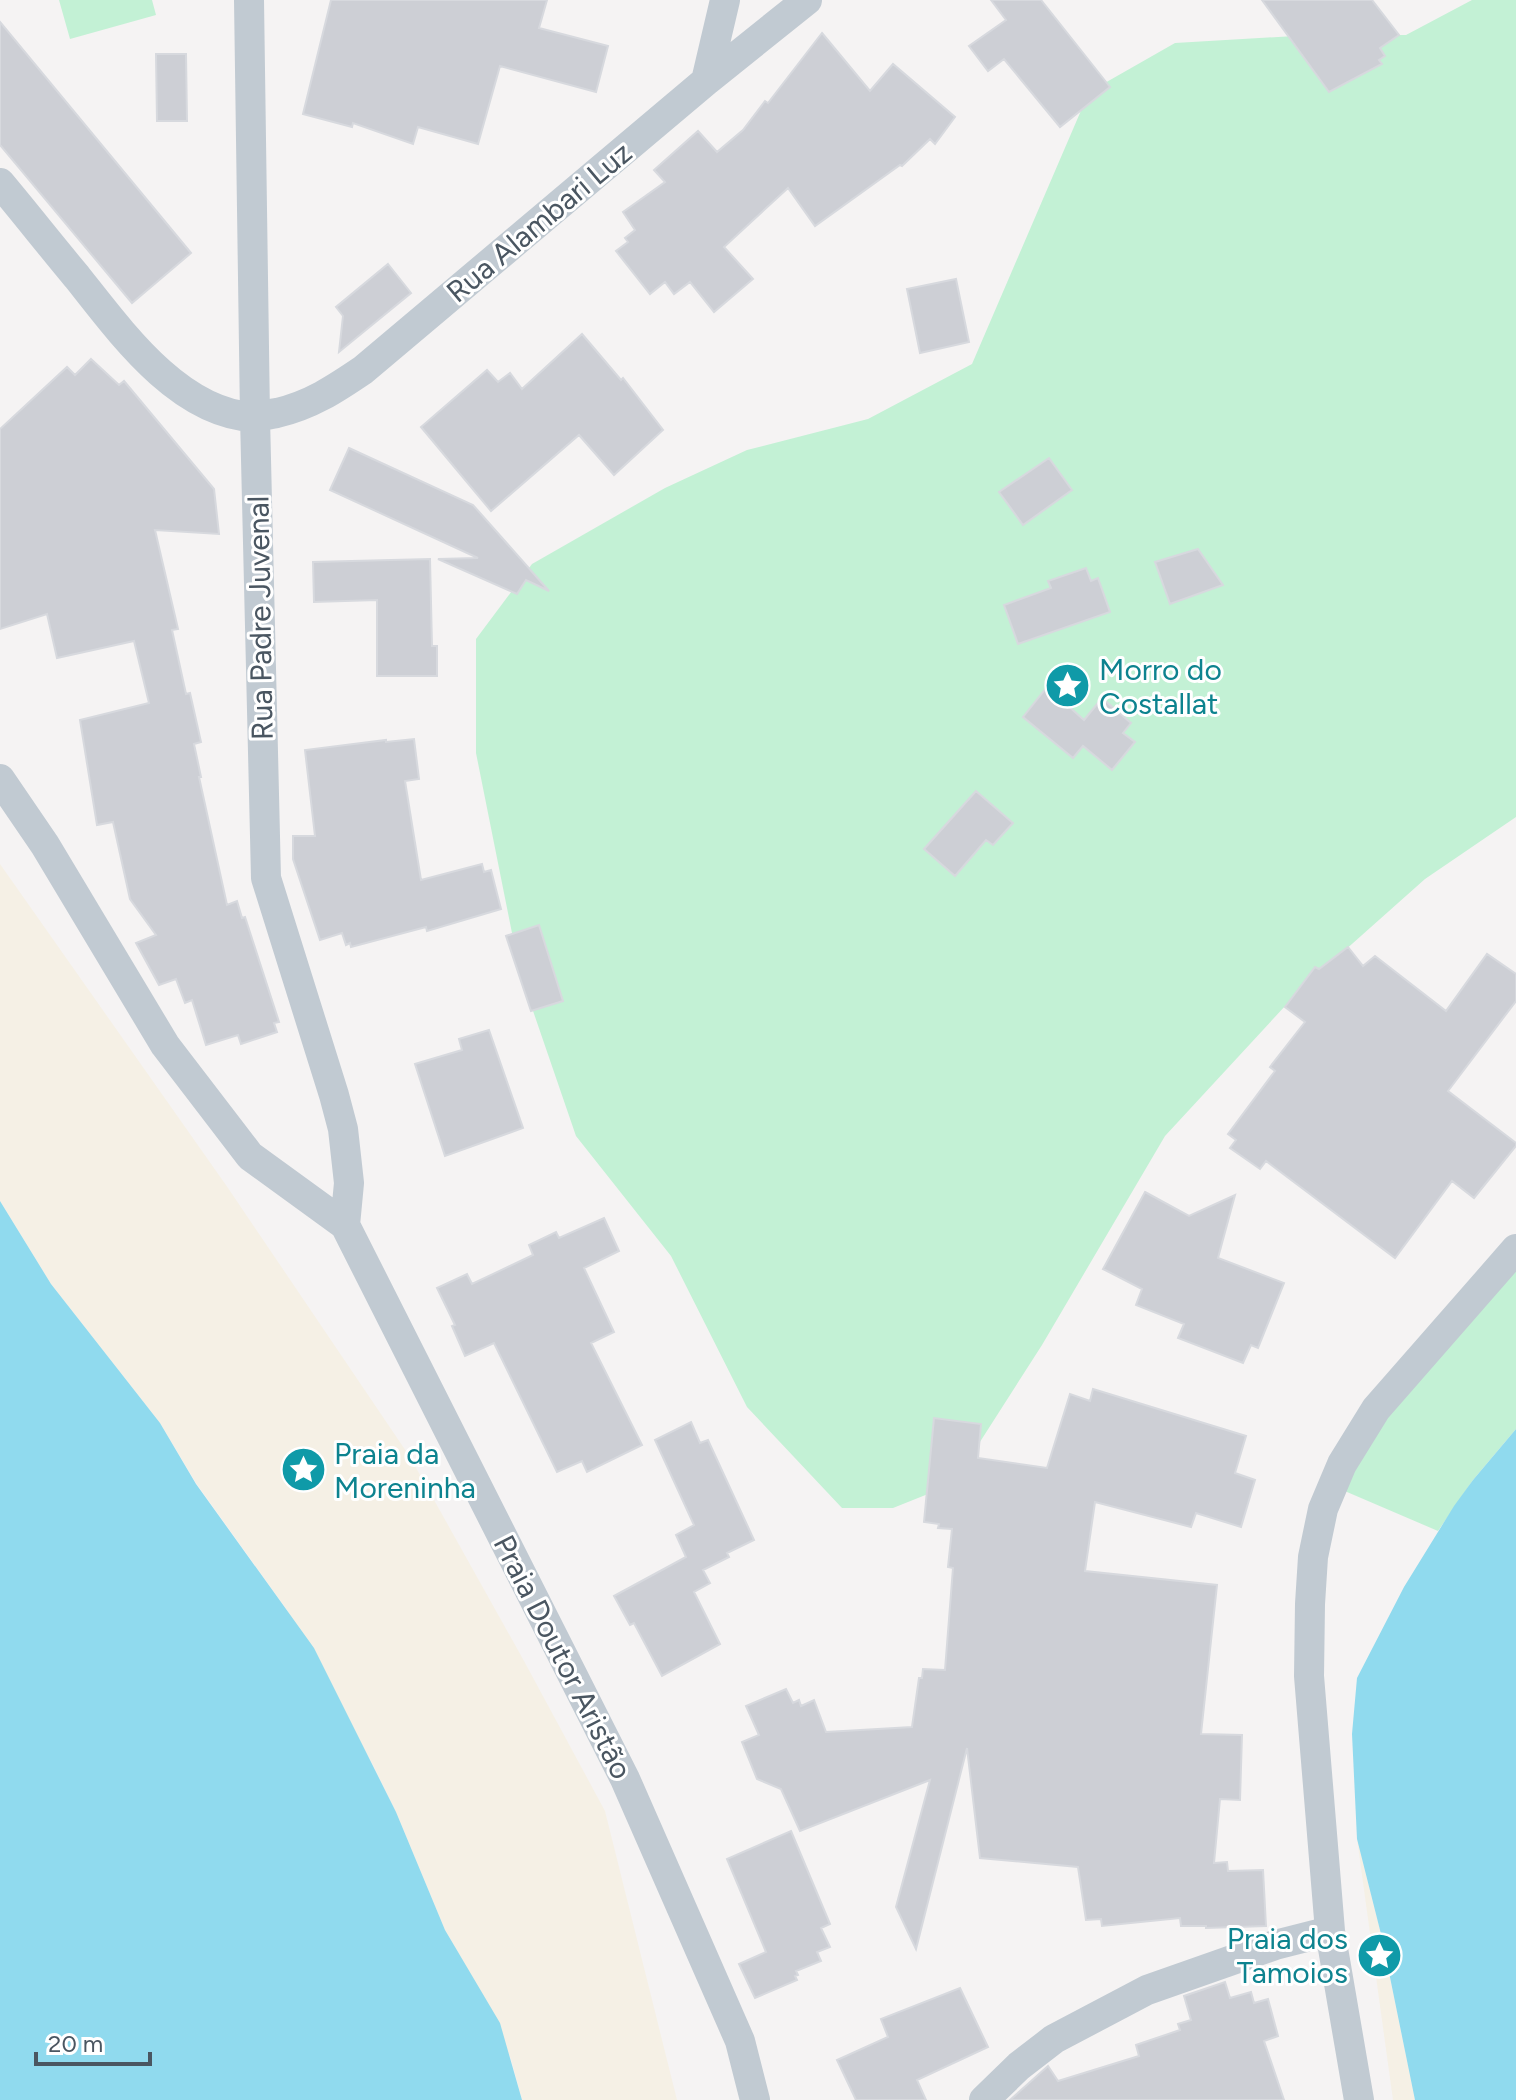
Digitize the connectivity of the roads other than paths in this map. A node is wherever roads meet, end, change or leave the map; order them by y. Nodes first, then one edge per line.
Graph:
1 (249, 0) edge
2 (725, 0) edge
3 (807, 0) edge
4 (706, 81) junction
5 (0, 183) edge
6 (255, 417) junction
7 (0, 779) edge
8 (345, 1225) junction
9 (1516, 1249) edge
10 (1330, 1931) junction
11 (755, 2100) edge
12 (984, 2100) edge
13 (1359, 2100) edge

1 - 6 street, Rua Padre Juvenal
2 - 4 street
3 - 4 street, Rua Alambari Luz
4 - 6 street, Rua Alambari Luz
5 - 6 street
6 - 8 street, Rua Padre Juvenal
7 - 8 street
8 - 11 street, Praia Doutor Aristão
9 - 10 street
10 - 12 street
10 - 13 street

